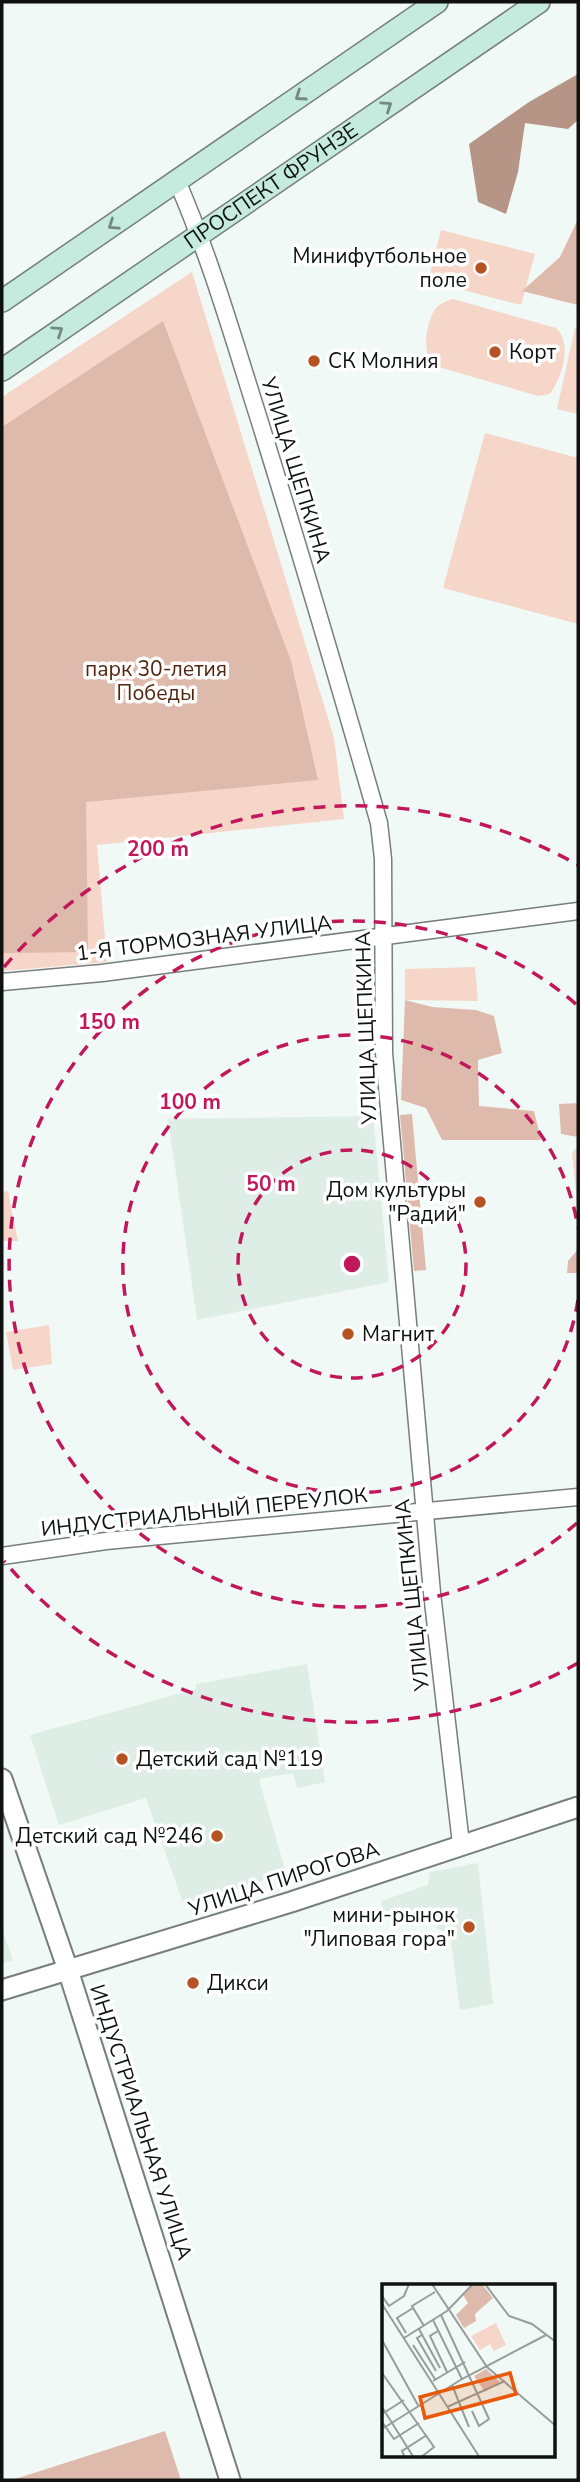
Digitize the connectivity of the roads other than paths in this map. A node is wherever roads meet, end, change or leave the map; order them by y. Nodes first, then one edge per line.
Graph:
1 (437, 2) edge
2 (539, 2) edge
3 (177, 181) junction
4 (200, 234) junction
5 (2, 301) edge
6 (2, 370) edge
7 (578, 911) edge
8 (383, 937) junction
9 (2, 982) edge
10 (578, 1497) edge
11 (424, 1510) junction
12 (2, 1556) edge
13 (2, 1779) edge
14 (578, 1807) edge
15 (461, 1844) junction
16 (68, 1970) junction
17 (2, 1990) edge
18 (230, 2480) edge

1 -> 3 main road
4 -> 2 main road, ПРОСПЕКТ ФРУНЗЕ
3 - 4 street, УЛИЦА ЩЕПКИНА
3 -> 5 main road
6 -> 4 main road, ПРОСПЕКТ ФРУНЗЕ
4 - 8 street, УЛИЦА ЩЕПКИНА
7 - 8 street, 1-Я ТОРМОЗНАЯ УЛИЦА
8 - 9 street, 1-Я ТОРМОЗНАЯ УЛИЦА
8 - 11 street, УЛИЦА ЩЕПКИНА
10 - 11 street, ИНДУСТРИАЛЬНЫЙ ПЕРЕУЛОК
11 - 12 street, ИНДУСТРИАЛЬНЫЙ ПЕРЕУЛОК
11 - 15 street, УЛИЦА ЩЕПКИНА
13 - 16 street, ИНДУСТРИАЛЬНАЯ УЛИЦА
14 - 15 street, УЛИЦА ПИРОГОВА
15 - 16 street, УЛИЦА ПИРОГОВА
16 - 17 street, УЛИЦА ПИРОГОВА
16 - 18 street, ИНДУСТРИАЛЬНАЯ УЛИЦА

